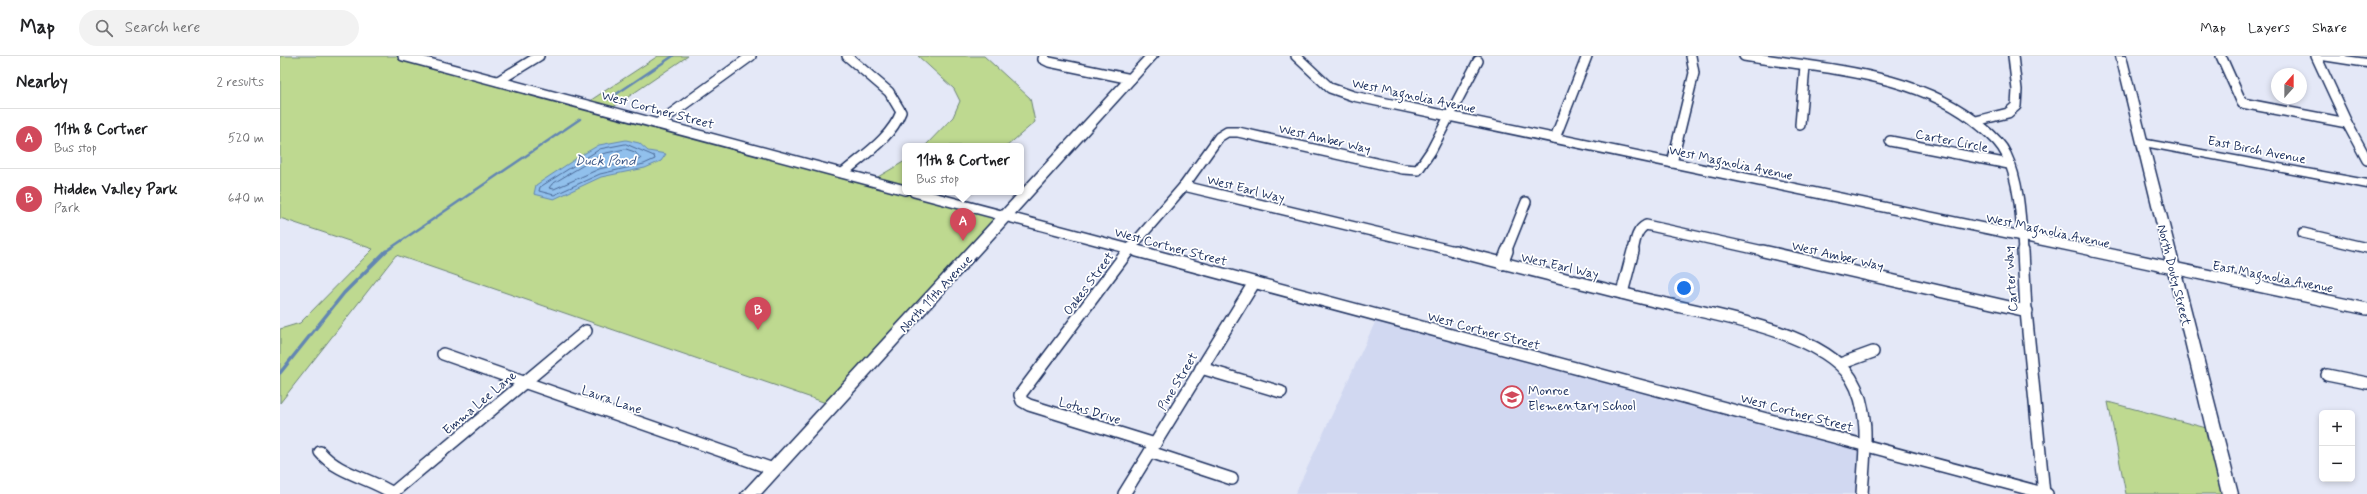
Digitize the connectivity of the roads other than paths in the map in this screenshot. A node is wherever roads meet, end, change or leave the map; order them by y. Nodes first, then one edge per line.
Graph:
1 (403, 56) edge
2 (539, 56) edge
3 (751, 56) edge
4 (847, 56) edge
5 (1044, 56) edge
6 (1152, 56) edge
7 (1587, 56) edge
8 (1691, 56) edge
9 (1744, 56) edge
10 (2013, 56) edge
11 (2121, 56) edge
12 (2221, 56) edge
13 (2316, 56) edge
14 (2322, 56) edge
15 (1300, 57) edge
16 (1478, 61) dead end
17 (2367, 63) edge
18 (1805, 66) junction
19 (1131, 79) junction
20 (498, 81) junction
21 (1449, 116) junction
22 (1976, 121) junction
23 (2347, 123) junction
24 (657, 124) junction
25 (1800, 125) dead end
26 (1227, 132) joint
27 (1555, 138) junction
28 (1890, 141) dead end
29 (2142, 142) junction
30 (2367, 160) edge
31 (1672, 163) junction
32 (2008, 164) junction
33 (843, 173) junction
34 (2367, 184) edge
35 (1184, 186) junction
36 (902, 189) edge
37 (926, 195) edge
38 (1526, 202) dead end
39 (1006, 216) junction
40 (2303, 233) dead end
41 (2021, 237) junction
42 (2367, 248) edge
43 (1129, 250) junction
44 (1502, 264) junction
45 (2174, 270) junction
46 (1254, 283) junction
47 (1622, 293) junction
48 (2367, 309) edge
49 (2026, 311) junction
50 (586, 331) dead end
51 (1873, 352) dead end
52 (443, 354) dead end
53 (1840, 364) junction
54 (1201, 368) junction
55 (2327, 375) dead end
56 (524, 383) junction
57 (2367, 383) edge
58 (1281, 392) dead end
59 (1019, 398) joint
60 (1864, 445) junction
61 (1153, 448) junction
62 (320, 452) dead end
63 (773, 469) junction
64 (1232, 479) dead end
65 (392, 494) edge
66 (750, 494) edge
67 (1124, 494) edge
68 (1862, 494) edge
69 (2045, 494) edge
70 (2230, 494) edge

1 - 20 street, West Cortner Street
2 - 20 street
3 - 24 street
4 - 33 street
5 - 19 street
6 - 19 main road, North 11th Avenue
7 - 27 street
8 - 31 street
9 - 18 street, Carter Way
10 - 22 street
11 - 29 street, North Douty Street
12 - 23 street
13 - 23 street
14 - 17 main road
15 - 21 street, West Magnolia Avenue
16 - 21 street
18 - 22 street, Carter Way
18 - 25 street
19 - 39 main road, North 11th Avenue
20 - 24 street, West Cortner Street
21 - 26 street, West Amber Way
21 - 27 street, West Magnolia Avenue
22 - 32 street, Carter Way
23 - 30 street
24 - 33 street, West Cortner Street
26 - 35 street, Oakes Street
27 - 31 street, West Magnolia Avenue
28 - 32 street, Carter Circle
29 - 34 street, East Birch Avenue
29 - 45 street, North Douty Street
31 - 41 street, West Magnolia Avenue
32 - 41 street, Carter Way
33 - 36 street, West Cortner Street
35 - 43 street, Oakes Street
35 - 44 street, West Earl Way
37 - 39 street, West Cortner Street
38 - 44 street
39 - 43 street, West Cortner Street
39 - 63 main road, North 11th Avenue
40 - 42 street
41 - 45 street, West Magnolia Avenue
41 - 49 street, Carter Way
43 - 46 street, West Cortner Street
43 - 59 street, Oakes Street
44 - 47 street, West Earl Way
45 - 48 street, East Magnolia Avenue
45 - 70 street, North Douty Street
46 - 54 street, Pine Street
46 - 60 street, West Cortner Street
47 - 49 street, West Amber Way
47 - 53 street, West Earl Way
49 - 69 street, Carter Way
50 - 56 street, Emma Lee Lane
51 - 53 street
52 - 56 street, Laura Lane
53 - 60 street, West Earl Way
54 - 58 street
54 - 61 street, Pine Street
55 - 57 street
56 - 63 street, Laura Lane
56 - 65 street, Emma Lee Lane
59 - 61 street, Lotus Drive
60 - 68 street, West Earl Way
60 - 69 street, West Cortner Street
61 - 64 street, Lotus Drive
61 - 67 street, Pine Street
62 - 65 street
63 - 66 main road, North 11th Avenue

